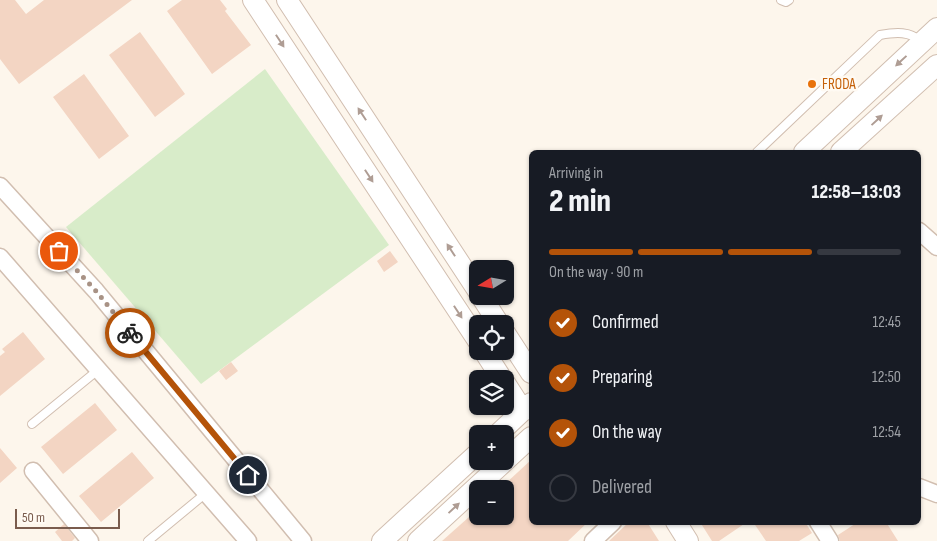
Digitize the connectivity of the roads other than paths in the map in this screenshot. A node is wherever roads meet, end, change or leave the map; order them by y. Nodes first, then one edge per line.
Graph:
1 (253, 0) edge
2 (781, 0) edge
3 (789, 0) edge
4 (290, 1) edge
5 (937, 28) edge
6 (922, 42) junction
7 (937, 65) edge
8 (759, 150) edge
9 (806, 150) edge
10 (843, 150) edge
11 (0, 186) edge
12 (921, 234) edge
13 (937, 247) edge
14 (0, 257) edge
15 (469, 277) edge
16 (469, 327) edge
17 (514, 346) edge
18 (98, 370) junction
19 (529, 370) edge
20 (514, 393) edge
21 (527, 407) edge
22 (32, 424) dead end
23 (508, 425) edge
24 (529, 439) edge
25 (469, 461) edge
26 (33, 471) dead end
27 (928, 491) edge
28 (206, 493) junction
29 (422, 504) junction
30 (937, 505) edge
31 (438, 524) junction
32 (610, 525) edge
33 (678, 525) edge
34 (820, 525) edge
35 (298, 539) edge
36 (90, 541) edge
37 (148, 541) edge
38 (248, 541) edge
39 (382, 541) edge
40 (418, 541) edge
41 (593, 541) edge
42 (688, 541) edge
43 (830, 541) edge

1 -> 16 street
2 - 3 lane
15 -> 4 street
5 - 6 street
6 - 8 lane
6 -> 9 street
10 -> 7 street
11 - 35 street
12 - 13 street
14 - 18 street
17 - 19 street
18 - 22 lane
18 - 28 street
20 - 21 street
21 - 23 street
31 -> 24 street
25 - 29 street
26 - 36 street
27 - 30 street
28 - 37 lane
28 - 38 street
29 - 31 street
29 - 39 street
31 - 40 street
32 - 41 street
33 - 42 street
34 - 43 street

